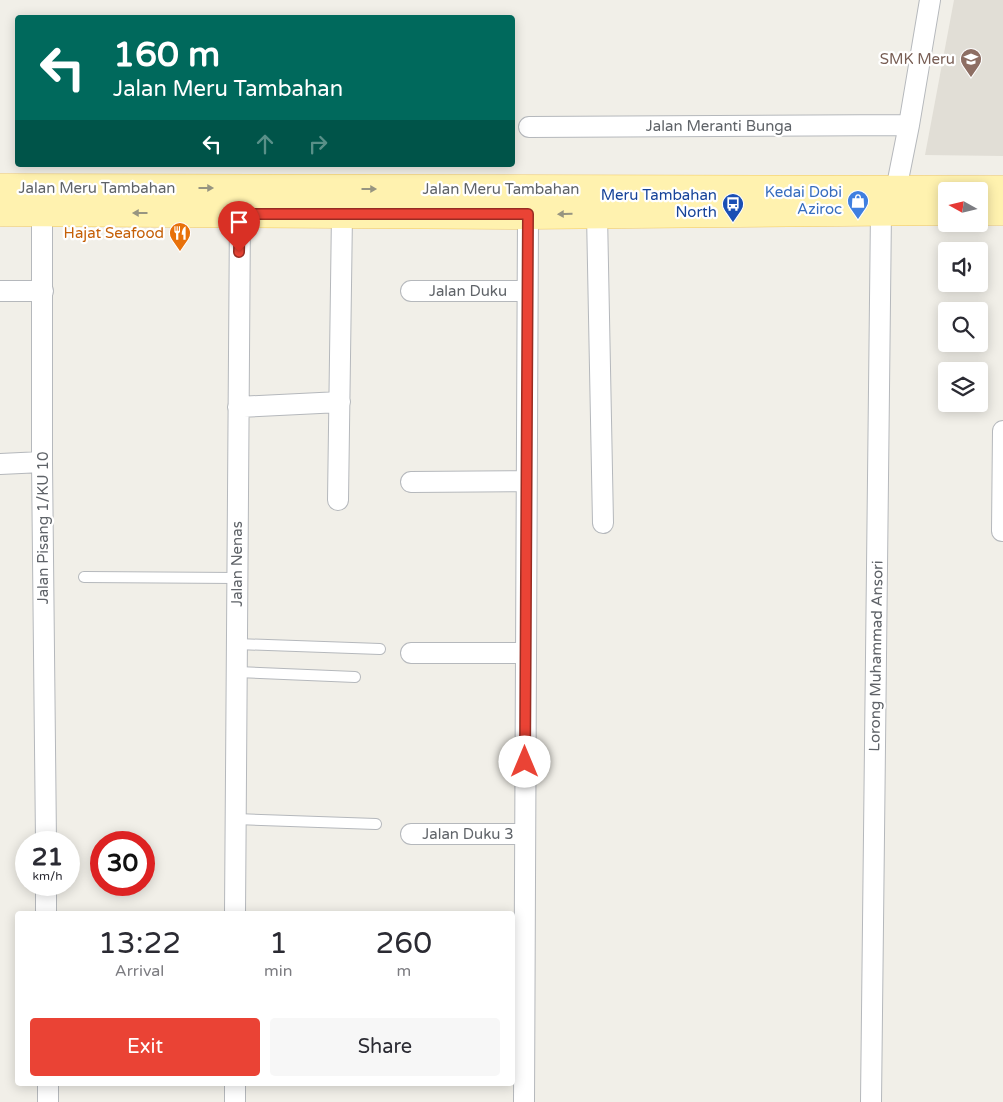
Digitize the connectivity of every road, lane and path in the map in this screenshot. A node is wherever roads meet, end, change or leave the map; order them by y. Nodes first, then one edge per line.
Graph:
1 (930, 0) edge
2 (909, 124) junction
3 (529, 128) dead end
4 (0, 188) edge
5 (1003, 190) edge
6 (888, 201) junction
7 (938, 210) edge
8 (988, 211) edge
9 (1003, 211) edge
10 (0, 212) edge
11 (42, 212) junction
12 (240, 214) junction
13 (342, 214) junction
14 (528, 214) junction
15 (596, 214) junction
16 (43, 291) junction
17 (411, 291) dead end
18 (526, 291) junction
19 (0, 292) edge
20 (340, 402) junction
21 (238, 407) junction
22 (1003, 431) edge
23 (42, 462) junction
24 (0, 464) edge
25 (526, 481) junction
26 (411, 482) dead end
27 (338, 500) dead end
28 (603, 523) dead end
29 (1002, 531) dead end
30 (84, 577) dead end
31 (236, 578) junction
32 (237, 644) junction
33 (380, 649) dead end
34 (411, 653) dead end
35 (525, 653) junction
36 (237, 672) junction
37 (355, 676) dead end
38 (236, 819) junction
39 (376, 824) dead end
40 (46, 831) edge
41 (411, 834) dead end
42 (525, 834) junction
43 (46, 896) edge
44 (46, 911) edge
45 (235, 911) edge
46 (518, 1014) edge
47 (48, 1086) edge
48 (235, 1086) edge
49 (48, 1102) edge
50 (235, 1102) edge
51 (524, 1102) edge
52 (871, 1102) edge

1 - 2 street, Lorong Muhammad Ansori
2 - 3 street, Jalan Meranti Bunga
2 - 6 street, Lorong Muhammad Ansori
4 -> 6 main road, Jalan Meru Tambahan
5 - 6 main road, Jalan Meru Tambahan
6 - 7 main road, Jalan Meru Tambahan
6 - 15 main road, Jalan Meru Tambahan
6 - 52 street, Lorong Muhammad Ansori
8 - 9 main road
10 - 11 main road, Jalan Meru Tambahan
12 -> 11 main road, Jalan Meru Tambahan
11 - 16 street, Jalan Pisang 1/KU 10
12 - 13 main road, Jalan Meru Tambahan
12 - 21 street, Jalan Nenas
13 - 14 main road, Jalan Meru Tambahan
13 - 20 street
15 -> 14 main road, Jalan Meru Tambahan
14 - 18 street
15 - 28 street
16 - 19 street
16 - 23 street, Jalan Pisang 1/KU 10
17 - 18 street, Jalan Duku
18 - 25 street
20 - 21 street
20 - 27 street
21 - 31 street, Jalan Nenas
22 - 29 street
23 - 24 street
23 - 40 street, Jalan Pisang 1/KU 10
25 - 26 street
25 - 35 street
30 - 31 lane
31 - 32 street, Jalan Nenas
32 - 33 lane
32 - 36 street, Jalan Nenas
34 - 35 street
35 - 42 street
36 - 37 lane
36 - 38 street, Jalan Nenas
38 - 39 lane
38 - 45 street, Jalan Nenas
41 - 42 street, Jalan Duku 3
42 - 46 street
43 - 44 street
46 - 51 street
47 - 49 street
48 - 50 street

